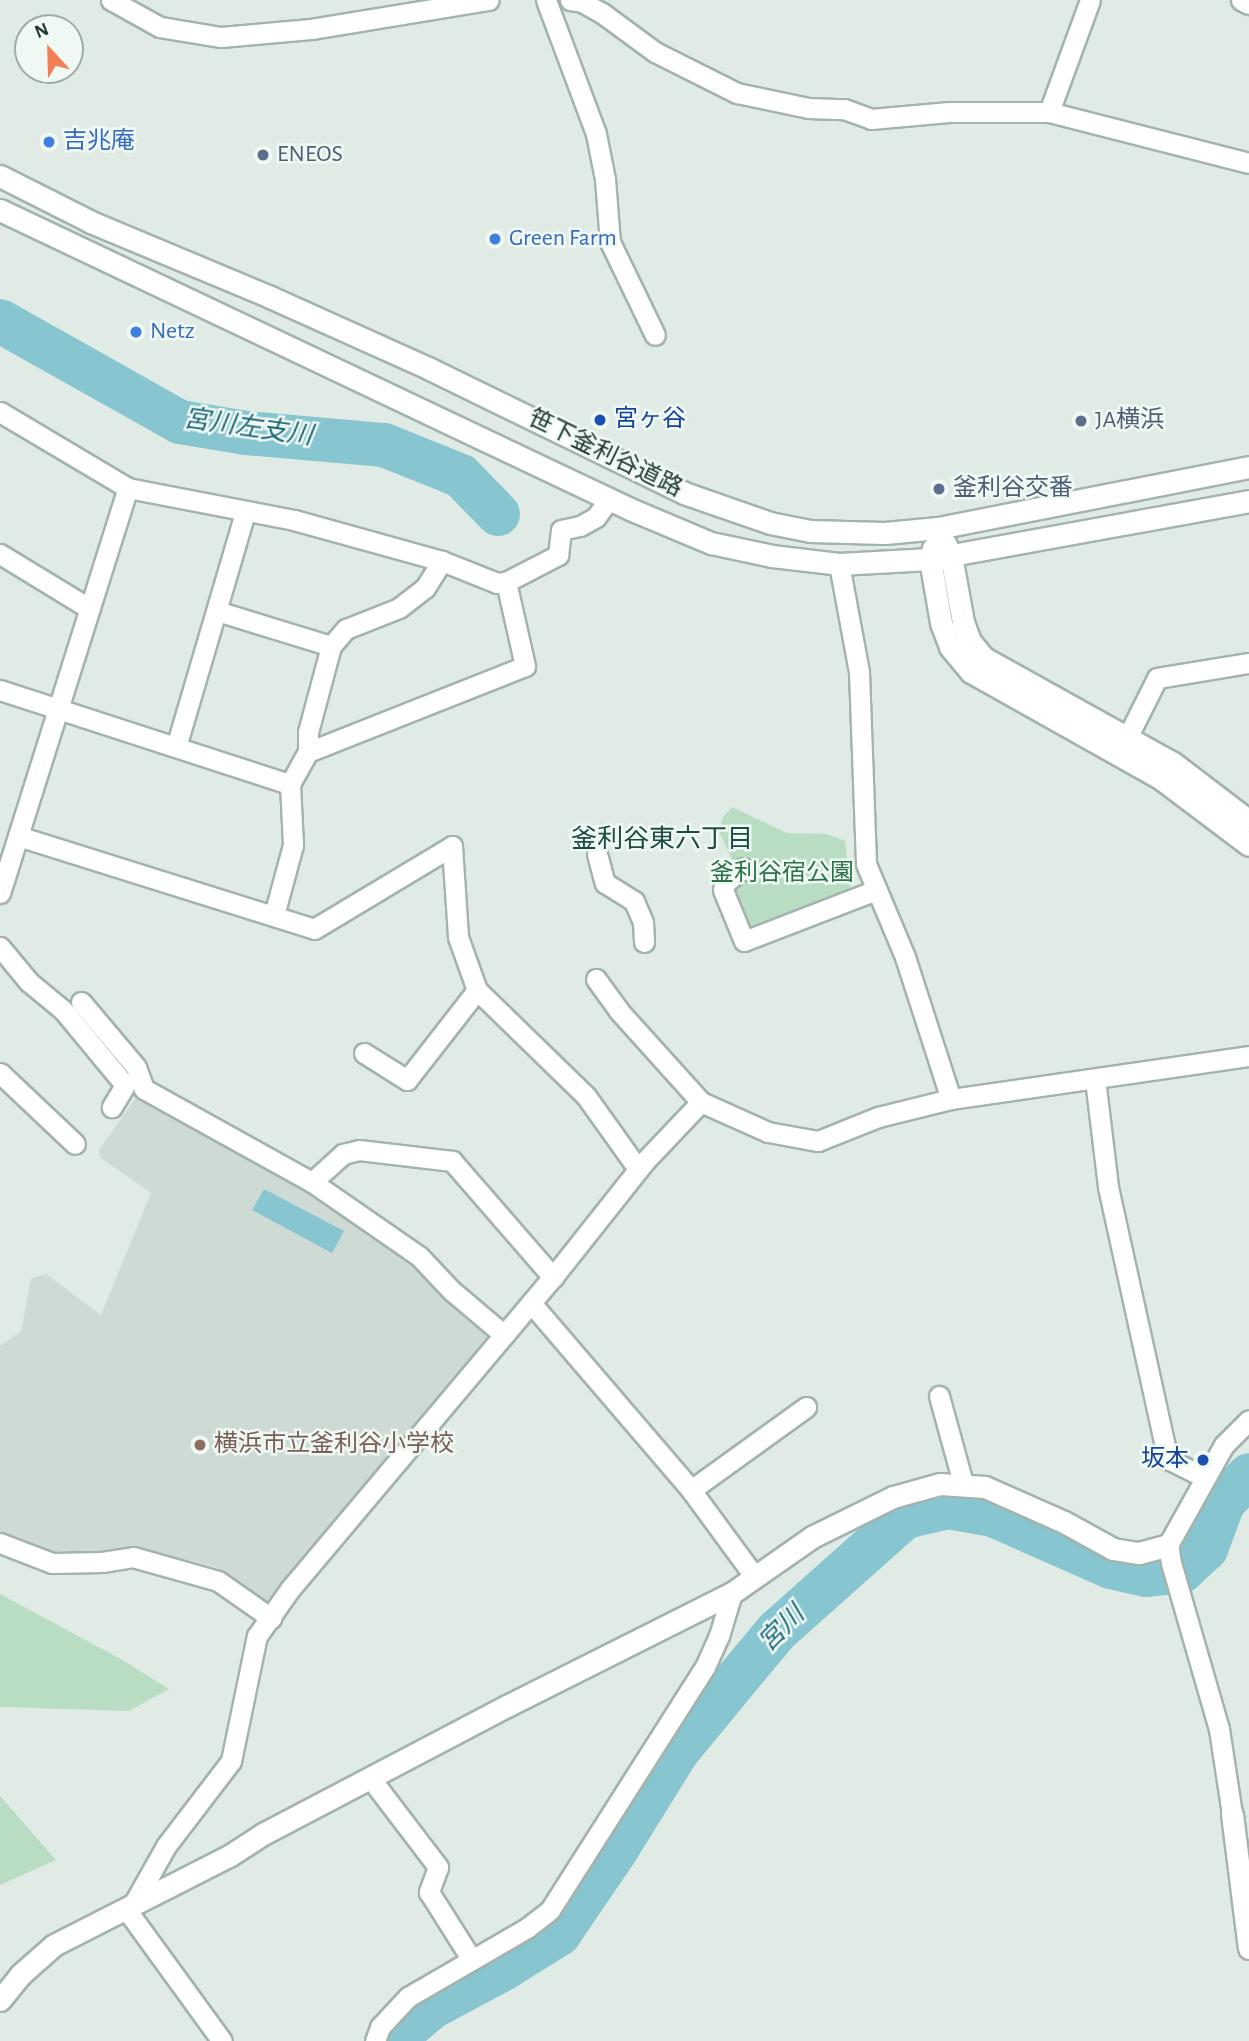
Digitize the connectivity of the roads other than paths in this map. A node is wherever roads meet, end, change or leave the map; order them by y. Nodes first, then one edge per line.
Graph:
1 (111, 0) edge
2 (489, 0) edge
3 (546, 0) edge
4 (570, 0) edge
5 (1090, 0) edge
6 (1241, 0) edge
7 (1249, 4) edge
8 (1049, 112) junction
9 (1249, 163) edge
10 (0, 176) edge
11 (0, 210) edge
12 (654, 335) dead end
13 (0, 412) edge
14 (1249, 467) edge
15 (128, 488) junction
16 (609, 499) junction
17 (1249, 501) edge
18 (245, 512) junction
19 (938, 528) junction
20 (0, 554) edge
21 (941, 557) junction
22 (442, 562) junction
23 (839, 564) junction
24 (506, 582) junction
25 (90, 608) junction
26 (217, 611) junction
27 (331, 646) junction
28 (1249, 663) edge
29 (0, 690) edge
30 (59, 709) junction
31 (1123, 746) junction
32 (176, 747) junction
33 (308, 752) junction
34 (290, 784) junction
35 (1249, 821) edge
36 (18, 836) junction
37 (1249, 845) edge
38 (597, 854) dead end
39 (743, 868) dead end
40 (876, 890) junction
41 (0, 893) edge
42 (274, 915) junction
43 (644, 942) dead end
44 (0, 947) edge
45 (596, 979) dead end
46 (477, 990) junction
47 (80, 1002) dead end
48 (364, 1053) dead end
49 (1249, 1056) edge
50 (0, 1073) edge
51 (1095, 1079) junction
52 (951, 1099) junction
53 (701, 1102) junction
54 (112, 1107) dead end
55 (75, 1144) dead end
56 (638, 1169) junction
57 (312, 1182) junction
58 (553, 1277) junction
59 (531, 1303) junction
60 (504, 1335) junction
61 (939, 1396) dead end
62 (806, 1407) dead end
63 (1249, 1420) edge
64 (1204, 1477) junction
65 (963, 1483) junction
66 (691, 1490) junction
67 (0, 1543) edge
68 (1170, 1554) junction
69 (755, 1577) junction
70 (732, 1593) junction
71 (271, 1618) junction
72 (371, 1779) junction
73 (1232, 1814) joint
74 (1244, 1863) edge
75 (130, 1906) junction
76 (1249, 1948) edge
77 (472, 1960) junction
78 (0, 2000) edge
79 (222, 2041) edge
80 (375, 2041) edge

1 - 2 street
3 - 12 street
4 - 8 street
5 - 8 street
6 - 7 street
8 - 9 street
10 - 19 street, 笹下釜利谷道路
11 - 16 street, 笹下釜利谷道路
13 - 15 street
14 - 19 street, 笹下釜利谷道路
15 - 18 street
15 - 25 street
16 - 23 street, 笹下釜利谷道路
16 - 24 street
17 - 21 street, 笹下釜利谷道路
18 - 22 street
18 - 26 street
19 - 21 street
20 - 25 street
21 - 23 street, 笹下釜利谷道路
21 - 31 street
22 - 24 street
22 - 27 street
23 - 40 street
24 - 33 street
25 - 30 street
26 - 27 street
26 - 32 street
27 - 33 street
28 - 31 street
29 - 30 street
30 - 32 street
30 - 36 street
31 - 35 street
31 - 37 street
32 - 34 street
33 - 34 street
34 - 42 street
36 - 41 street
36 - 42 street
38 - 43 street
39 - 40 street
40 - 52 street
42 - 46 street
44 - 54 street
45 - 53 street
46 - 48 street
46 - 56 street
47 - 57 street
49 - 51 street
50 - 55 street
51 - 52 street
51 - 64 street
52 - 53 street
53 - 56 street
56 - 58 street
57 - 58 street
57 - 60 street
58 - 59 street
59 - 60 street
59 - 66 street
60 - 71 street
61 - 65 street
62 - 66 street
63 - 64 street
64 - 68 street
65 - 68 street
65 - 69 street
66 - 69 street
67 - 71 street
68 - 73 street
69 - 70 street
70 - 72 street
70 - 77 street
71 - 75 street
72 - 75 street
72 - 77 street
73 - 74 street
74 - 76 street
75 - 78 street
75 - 79 street
77 - 80 street

